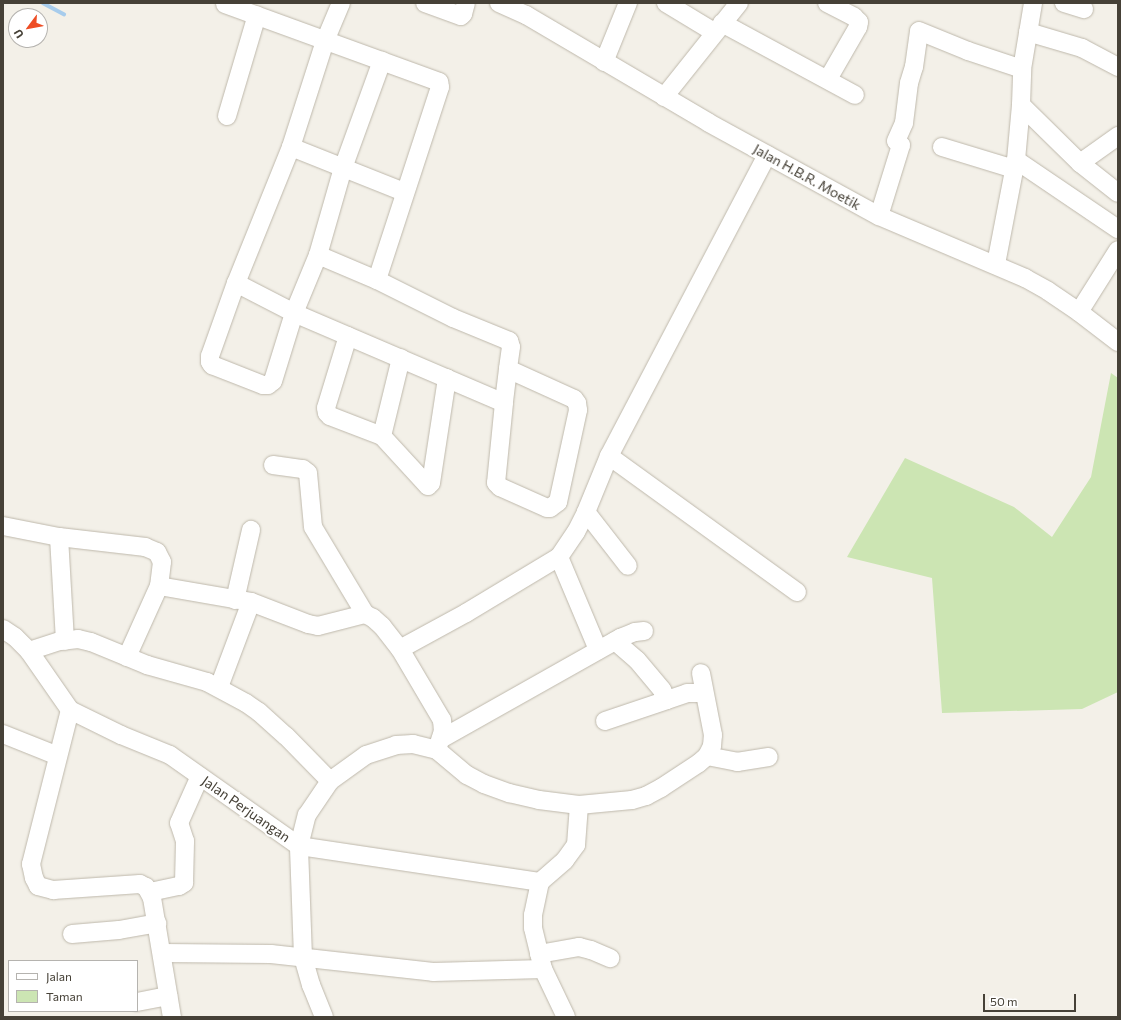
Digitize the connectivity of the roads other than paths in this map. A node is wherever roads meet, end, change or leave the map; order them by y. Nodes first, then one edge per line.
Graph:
1 (341, 3) edge
2 (425, 3) edge
3 (466, 3) edge
4 (499, 3) edge
5 (628, 3) edge
6 (666, 3) edge
7 (739, 3) edge
8 (827, 3) edge
9 (1033, 3) edge
10 (1064, 3) edge
11 (225, 4) edge
12 (1084, 9) dead end
13 (257, 15) junction
14 (718, 28) junction
15 (1028, 32) junction
16 (325, 41) junction
17 (382, 61) junction
18 (604, 62) junction
19 (1118, 67) edge
20 (1022, 69) junction
21 (828, 79) junction
22 (855, 94) dead end
23 (664, 97) junction
24 (1021, 105) junction
25 (226, 116) dead end
26 (1118, 136) edge
27 (291, 147) junction
28 (942, 147) dead end
29 (767, 155) junction
30 (1080, 163) junction
31 (1015, 165) junction
32 (343, 168) junction
33 (404, 192) junction
34 (1118, 193) edge
35 (879, 216) junction
36 (1118, 230) edge
37 (1118, 250) edge
38 (318, 255) junction
39 (996, 264) junction
40 (377, 280) junction
41 (236, 283) junction
42 (1079, 312) junction
43 (294, 313) junction
44 (348, 336) junction
45 (1118, 342) edge
46 (401, 358) junction
47 (508, 369) junction
48 (447, 378) junction
49 (504, 403) junction
50 (382, 436) junction
51 (609, 456) junction
52 (273, 465) dead end
53 (586, 512) junction
54 (3, 526) edge
55 (251, 530) dead end
56 (59, 537) junction
57 (559, 558) junction
58 (628, 566) dead end
59 (159, 586) junction
60 (797, 592) dead end
61 (243, 601) junction
62 (365, 614) junction
63 (3, 629) edge
64 (644, 631) dead end
65 (65, 641) junction
66 (615, 641) junction
67 (400, 649) junction
68 (598, 650) junction
69 (29, 651) junction
70 (127, 657) junction
71 (701, 673) dead end
72 (219, 687) junction
73 (704, 693) junction
74 (667, 700) junction
75 (70, 710) junction
76 (605, 721) dead end
77 (3, 734) edge
78 (439, 745) junction
79 (58, 756) junction
80 (707, 756) junction
81 (769, 757) dead end
82 (200, 776) junction
83 (330, 780) junction
84 (579, 805) junction
85 (299, 846) junction
86 (540, 882) junction
87 (150, 892) junction
88 (157, 923) junction
89 (72, 934) dead end
90 (163, 954) junction
91 (303, 957) junction
92 (610, 958) dead end
93 (541, 961) junction
94 (168, 996) junction
95 (138, 1002) edge
96 (172, 1017) edge
97 (324, 1017) edge
98 (566, 1017) edge

1 - 16 street
2 - 3 street
4 - 18 street, Jalan H.B.R. Moetik
5 - 18 street
6 - 14 street
7 - 14 street
8 - 21 street
9 - 15 street
10 - 12 street
11 - 13 street
13 - 16 street
13 - 25 street
14 - 21 street
14 - 23 street
15 - 19 street
15 - 20 street
16 - 17 street
16 - 27 street
17 - 32 street
17 - 33 street
18 - 23 street, Jalan H.B.R. Moetik
20 - 24 street
20 - 35 street
21 - 22 street
23 - 29 street, Jalan H.B.R. Moetik
24 - 30 street
24 - 31 street
26 - 30 street
27 - 32 street
27 - 41 street
28 - 31 street
29 - 35 street, Jalan H.B.R. Moetik
29 - 51 street
30 - 34 street
31 - 36 street
31 - 39 street
32 - 33 street
32 - 38 street
33 - 40 street
35 - 39 street, Jalan H.B.R. Moetik
37 - 42 street
38 - 40 street
38 - 43 street
39 - 42 street, Jalan H.B.R. Moetik
40 - 47 street
41 - 43 street
41 - 43 street
42 - 45 street, Jalan H.B.R. Moetik
43 - 44 street
44 - 46 street
44 - 50 street
46 - 48 street
46 - 50 street
47 - 49 street
47 - 49 street
48 - 49 street
48 - 50 street
51 - 53 street
51 - 60 street
52 - 62 street
53 - 57 street
53 - 58 street
54 - 56 street
55 - 61 street
56 - 59 street
56 - 65 street
57 - 67 street
57 - 68 street
59 - 61 street
59 - 70 street
61 - 62 street
61 - 72 street
62 - 67 street
63 - 69 street, Jalan Perjuangan
64 - 66 street
65 - 69 street
65 - 70 street
66 - 68 street
66 - 74 street
67 - 78 street
68 - 78 street
69 - 75 street, Jalan Perjuangan
70 - 72 street
71 - 73 street
72 - 83 street
73 - 74 street
73 - 80 street
74 - 76 street
75 - 79 street
75 - 82 street, Jalan Perjuangan
77 - 79 street
78 - 83 street
78 - 84 street
79 - 87 street
80 - 81 street
80 - 84 street
82 - 85 street, Jalan Perjuangan
82 - 87 street
83 - 85 street
84 - 86 street
85 - 86 street, Jalan Perjuangan
85 - 91 street
86 - 93 street
87 - 88 street
88 - 89 street
88 - 90 street
90 - 91 street
90 - 94 street
91 - 93 street
91 - 97 street
92 - 93 street
93 - 98 street
94 - 95 street
94 - 96 street

